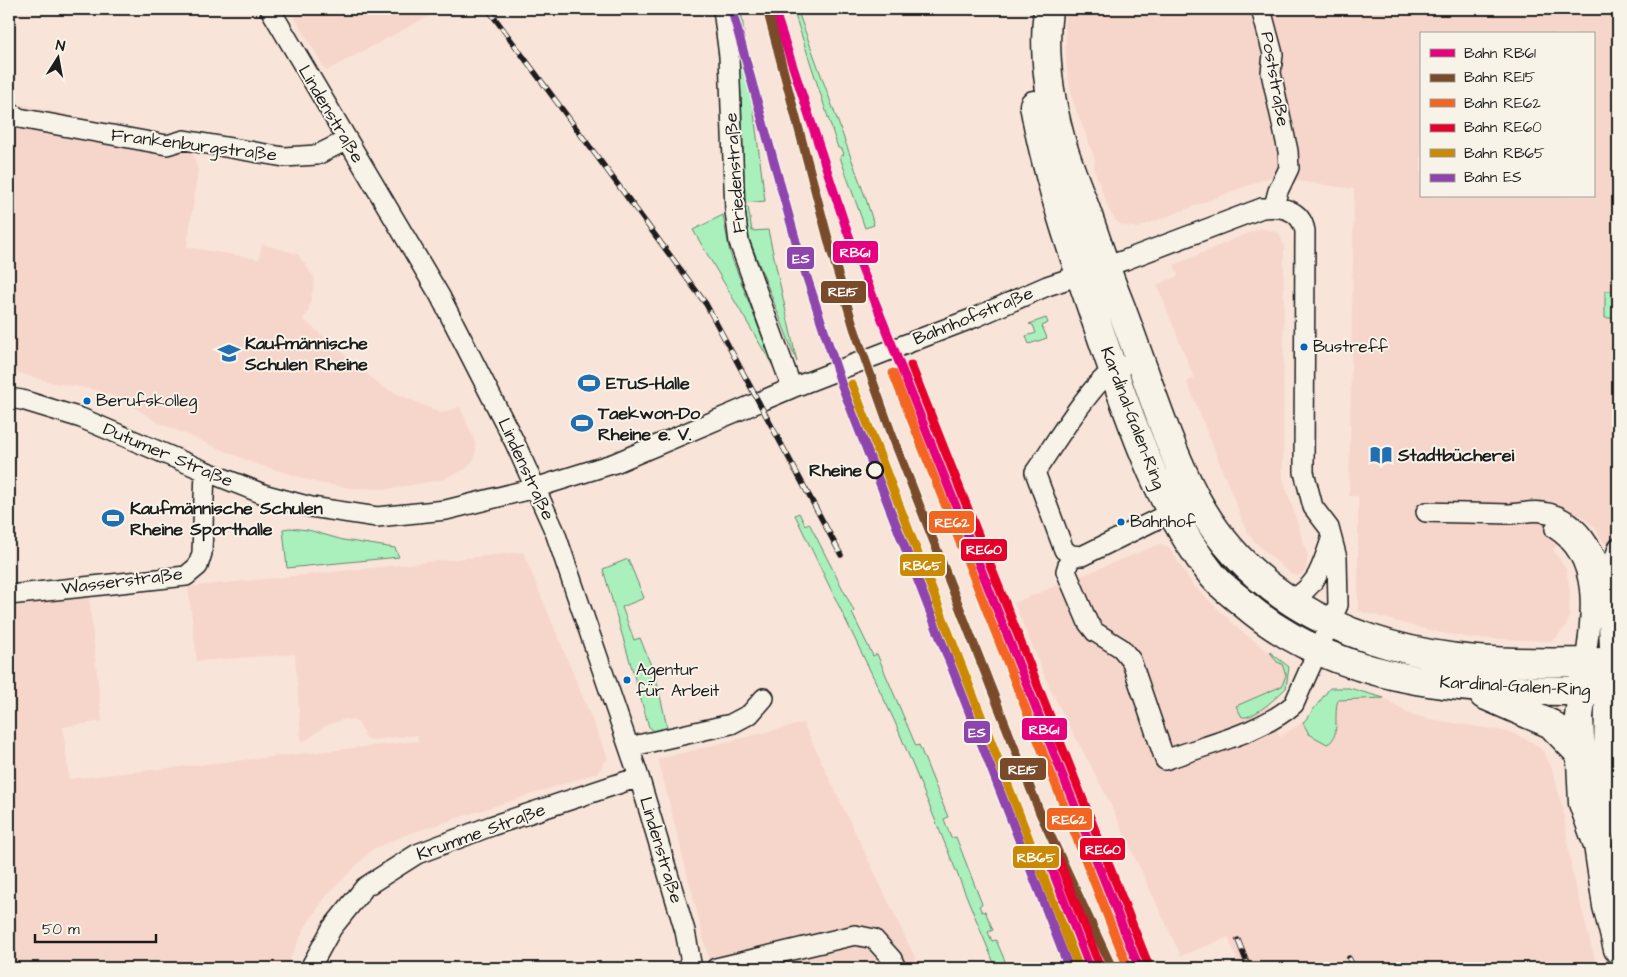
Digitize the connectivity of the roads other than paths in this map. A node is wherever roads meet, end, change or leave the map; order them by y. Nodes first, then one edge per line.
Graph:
1 (270, 9) edge
2 (723, 9) edge
3 (1031, 9) edge
4 (1048, 9) edge
5 (1261, 9) edge
6 (9, 112) edge
7 (347, 140) junction
8 (1274, 206) junction
9 (1092, 271) junction
10 (1112, 369) junction
11 (792, 388) junction
12 (1152, 393) junction
13 (9, 398) edge
14 (205, 471) junction
15 (535, 488) junction
16 (1196, 499) junction
17 (1172, 512) junction
18 (1426, 512) dead end
19 (1515, 514) junction
20 (1331, 540) junction
21 (1618, 548) edge
22 (1071, 555) junction
23 (1607, 582) junction
24 (9, 595) edge
25 (1291, 601) junction
26 (1331, 624) junction
27 (1319, 652) junction
28 (1598, 662) junction
29 (1464, 687) junction
30 (1582, 691) junction
31 (1610, 691) junction
32 (764, 698) dead end
33 (628, 747) junction
34 (1579, 753) junction
35 (639, 777) junction
36 (1598, 845) junction
37 (1618, 949) edge
38 (310, 968) edge
39 (692, 968) edge
40 (716, 968) edge
41 (896, 968) edge

1 - 7 street, Lindenstraße
2 - 11 street, Friedenstraße
3 - 9 main road, Kardinal-Galen-Ring
4 - 9 main road, Kardinal-Galen-Ring
5 - 8 street, Poststraße
6 - 7 street, Frankenburgstraße
7 - 15 street, Lindenstraße
8 - 9 street, Bahnhofstraße
8 - 20 street
9 - 10 main road, Kardinal-Galen-Ring
9 - 11 street, Bahnhofstraße
9 - 12 main road, Kardinal-Galen-Ring
10 - 12 street
10 - 17 main road, Kardinal-Galen-Ring
10 - 22 street
11 - 15 street, Bahnhofstraße
12 - 16 main road, Kardinal-Galen-Ring
13 - 14 street, Dutumer Straße
14 - 15 street, Dutumer Straße
14 - 24 street, Wasserstraße
15 - 33 street, Lindenstraße
16 - 17 street
16 - 25 main road, Kardinal-Galen-Ring
17 - 22 street
17 - 27 main road, Kardinal-Galen-Ring
18 - 19 street
19 - 23 street
19 - 28 street
20 - 25 street
20 - 26 street
21 - 23 street
22 - 27 street
23 - 28 street
25 - 26 main road, Kardinal-Galen-Ring
26 - 27 street
26 - 28 main road, Kardinal-Galen-Ring
27 - 29 main road, Kardinal-Galen-Ring
28 - 30 main road
28 - 31 main road
29 - 30 main road, Kardinal-Galen-Ring
29 - 34 main road
30 - 31 main road, Kardinal-Galen-Ring
30 - 34 main road
31 - 36 main road
32 - 33 street
33 - 35 street, Lindenstraße
34 - 36 main road
35 - 38 street, Krumme Straße
35 - 39 street, Lindenstraße
36 - 37 main road
40 - 41 street

